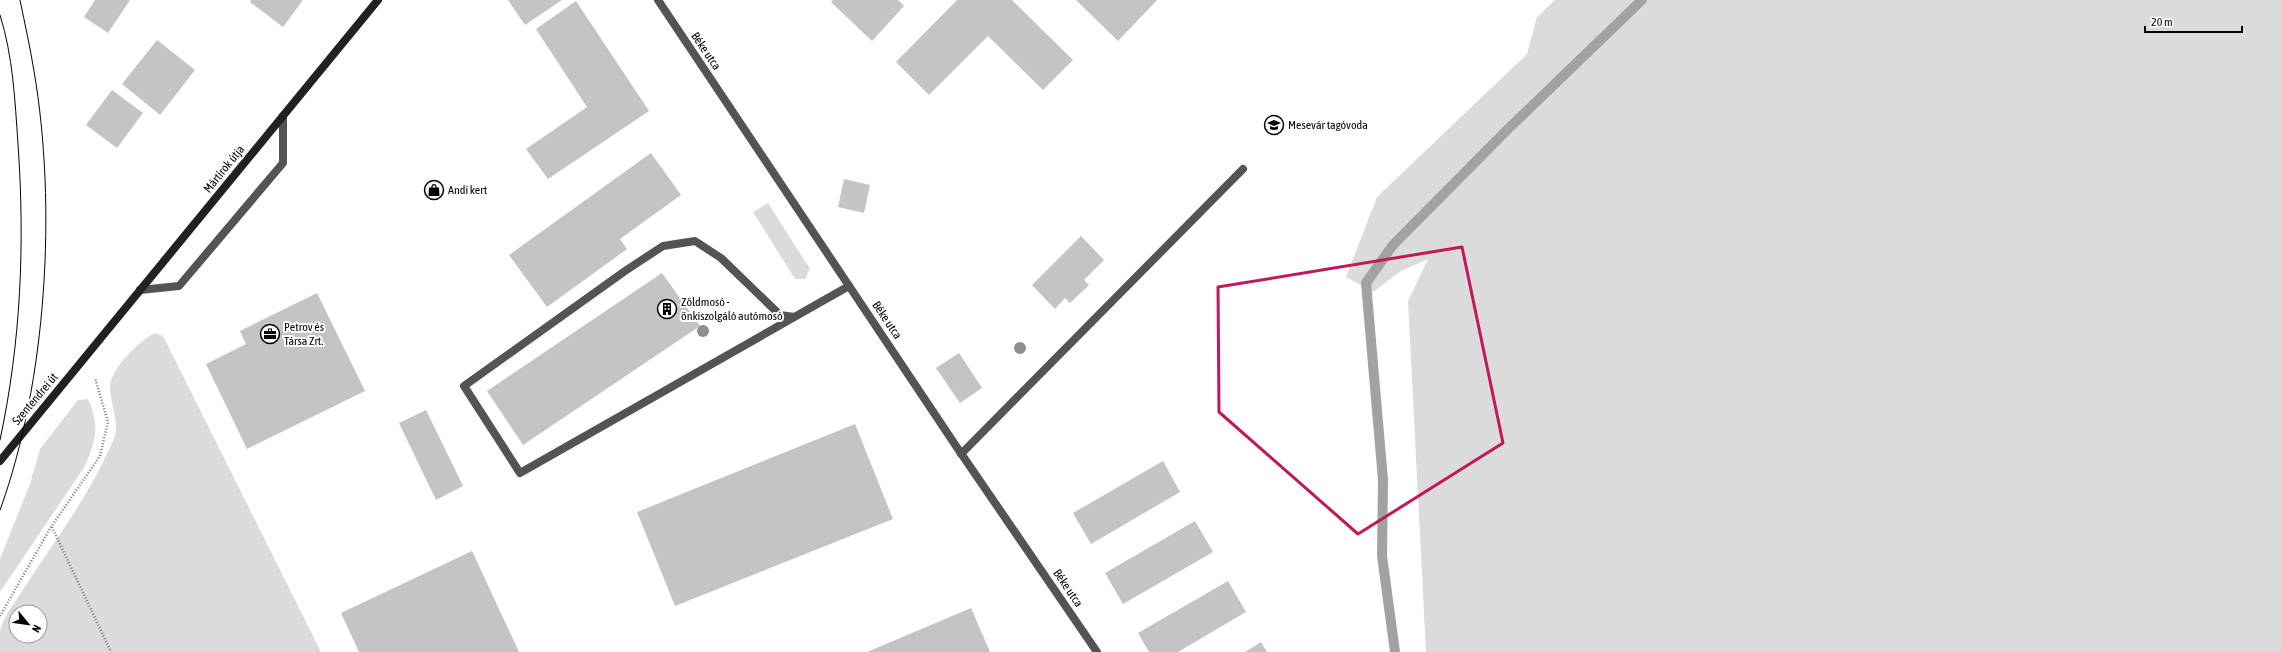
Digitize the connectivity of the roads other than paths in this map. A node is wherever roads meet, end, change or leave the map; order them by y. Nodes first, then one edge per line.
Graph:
1 (378, 0) edge
2 (658, 0) edge
3 (283, 116) junction
4 (1243, 169) dead end
5 (849, 286) junction
6 (140, 290) junction
7 (794, 317) junction
8 (88, 354) joint
9 (962, 454) junction
10 (0, 461) edge
11 (1097, 652) edge

1 - 3 main road, Mártírok útja
2 - 5 street, Béke utca
3 - 6 main road, Mártírok útja
3 - 6 street
4 - 9 street
5 - 7 street
5 - 9 street, Béke utca
6 - 8 main road, Mártírok útja
7 - 7 street
8 - 10 main road, Szentendrei út
9 - 11 street, Béke utca

